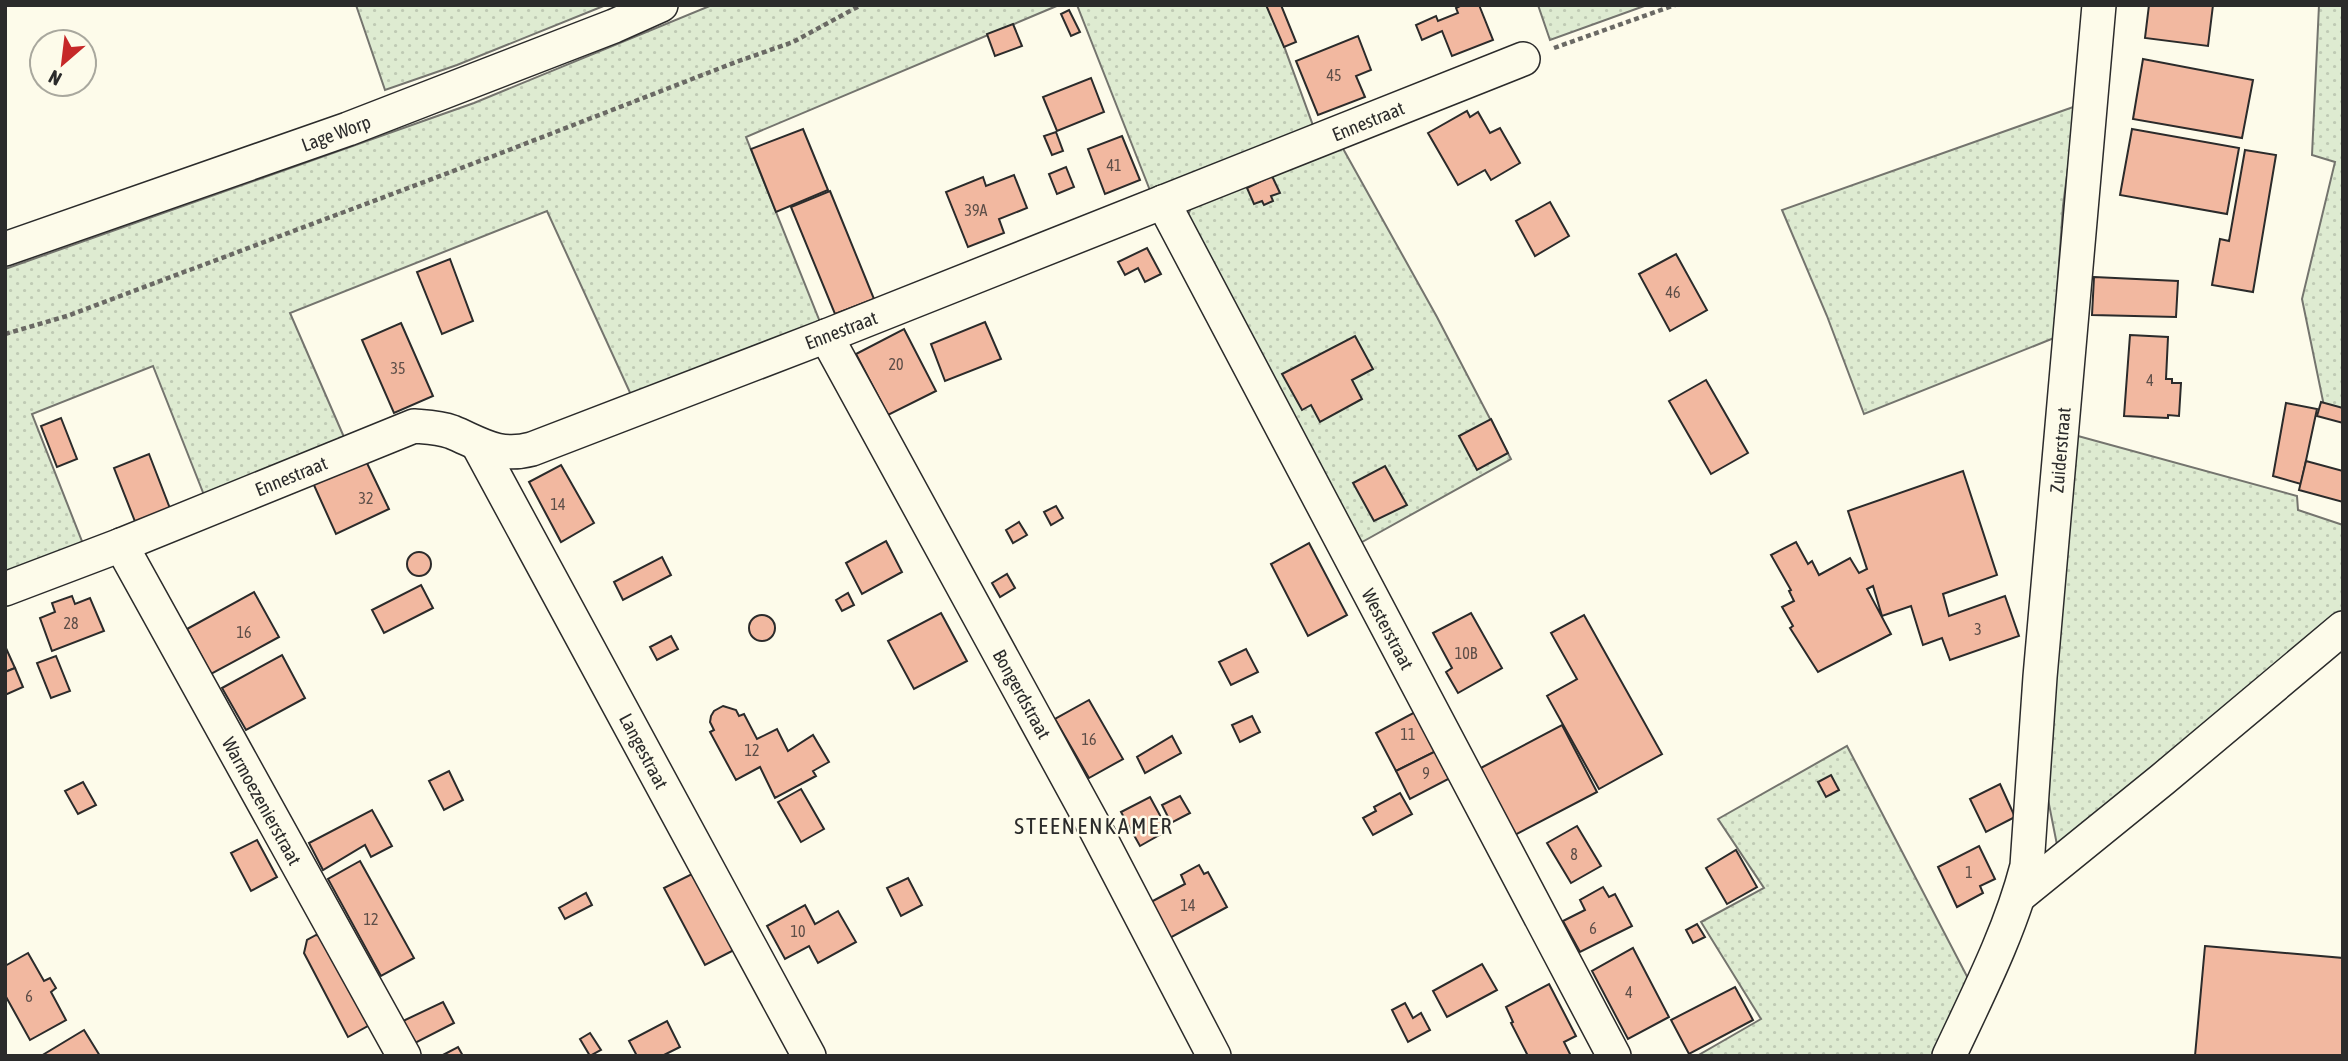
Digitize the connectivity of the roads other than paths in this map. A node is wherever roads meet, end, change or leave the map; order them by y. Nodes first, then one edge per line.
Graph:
1 (661, 5) edge
2 (2099, 5) edge
3 (1523, 59) road end
4 (1163, 202) junction
5 (5, 249) edge
6 (826, 336) junction
7 (478, 445) junction
8 (121, 545) junction
9 (5, 589) edge
10 (2343, 628) edge
11 (2020, 895) junction
12 (404, 1056) edge
13 (809, 1056) edge
14 (1214, 1056) edge
15 (1614, 1056) edge
16 (1949, 1056) edge

1 - 5 street, Lage Worp
2 - 11 street, Zuiderstraat
3 - 4 street, Ennestraat
4 - 6 street, Ennestraat
4 - 15 street, Westerstraat
6 - 7 street, Ennestraat
6 - 14 street, Bongerdstraat
7 - 8 street, Ennestraat
7 - 13 street, Langestraat
8 - 9 street, Ennestraat
8 - 12 street, Warmoezenierstraat
10 - 11 street, Zuiderstraat
11 - 16 street, Zuiderstraat

